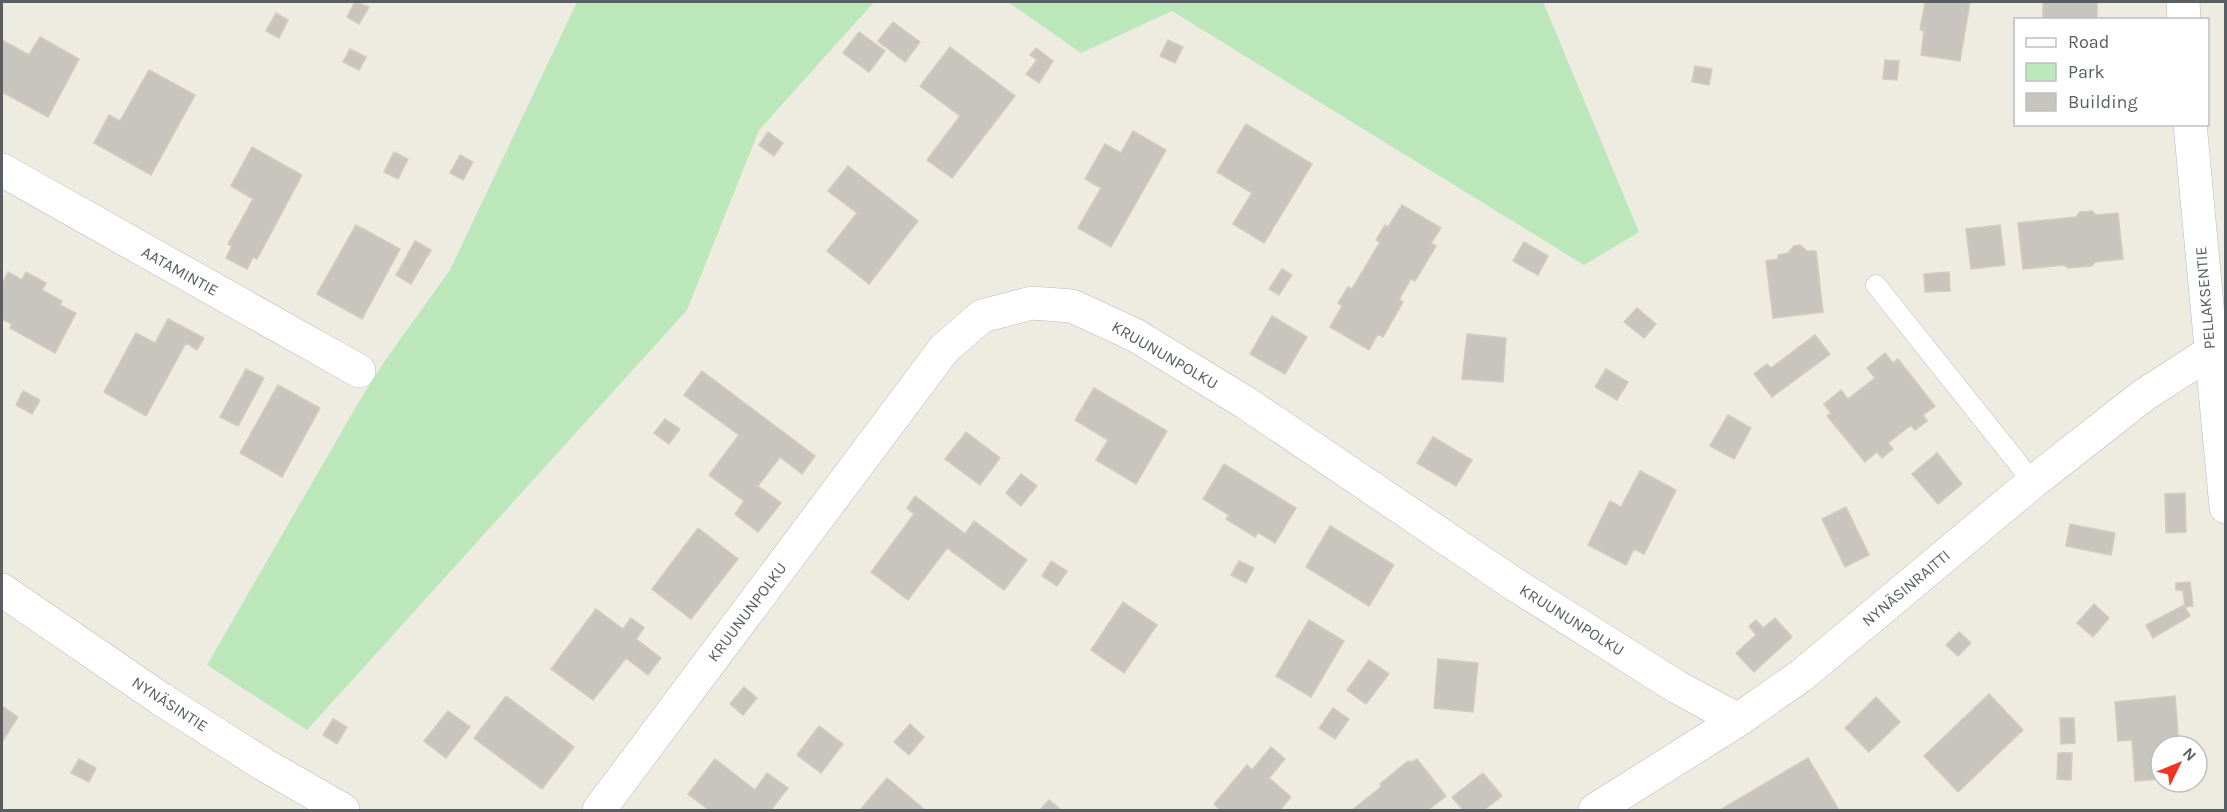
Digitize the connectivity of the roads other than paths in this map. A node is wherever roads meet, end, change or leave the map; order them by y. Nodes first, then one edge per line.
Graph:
1 (2183, 2) edge
2 (2184, 18) edge
3 (2190, 126) edge
4 (2, 170) edge
5 (1876, 285) dead end
6 (2218, 348) edge
7 (359, 371) dead end
8 (2033, 482) junction
9 (2226, 507) edge
10 (2, 590) edge
11 (1737, 720) junction
12 (343, 810) edge
13 (599, 810) edge
14 (1595, 810) edge

1 - 2 street
3 - 6 street, PELLAKSENTIE
4 - 7 street, AATAMINTIE
5 - 8 lane
6 - 8 street, NYNÄSINRAITTI
6 - 9 street, PELLAKSENTIE
8 - 11 street, NYNÄSINRAITTI
10 - 12 street, NYNÄSINTIE
11 - 13 street, KRUUNUNPOLKU
11 - 14 street, NYNÄSINRAITTI

